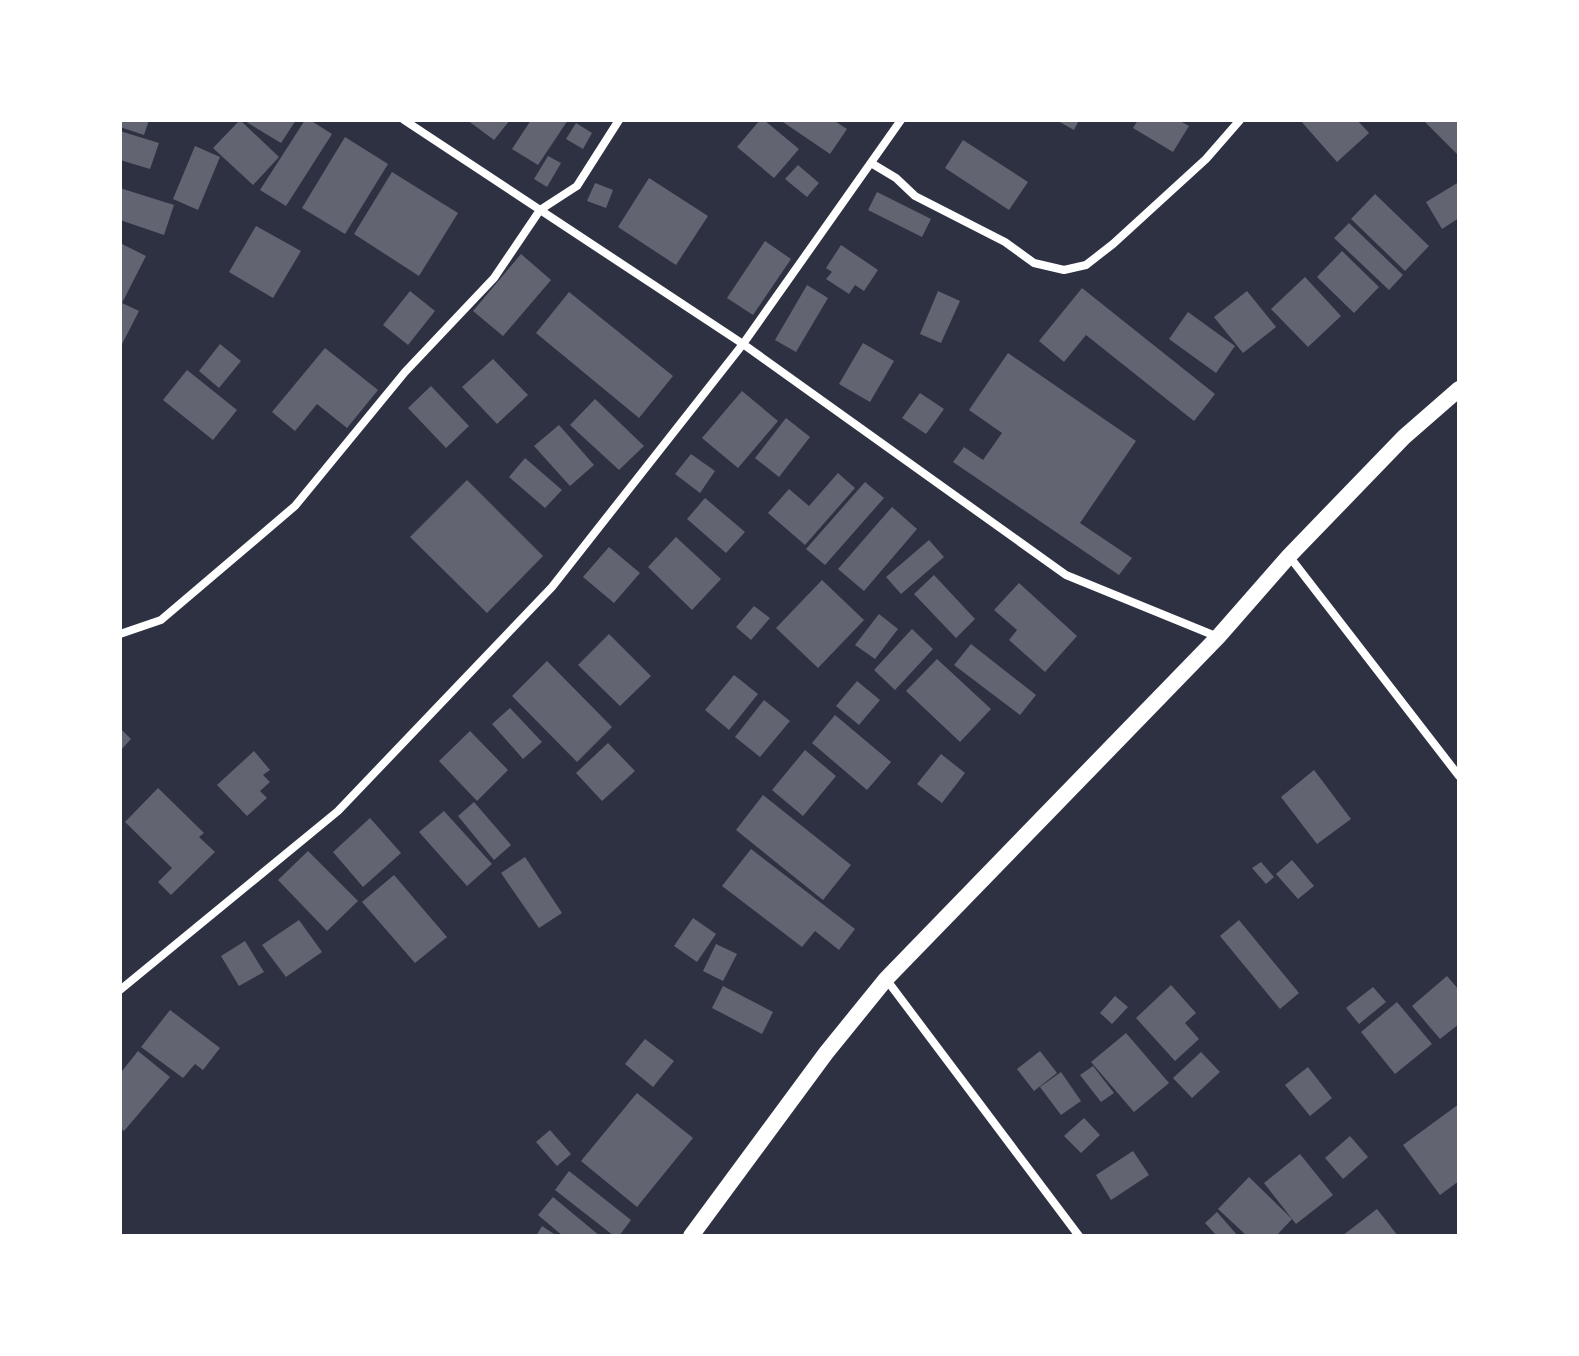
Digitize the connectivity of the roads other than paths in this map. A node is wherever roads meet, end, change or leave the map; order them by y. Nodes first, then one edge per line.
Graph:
1 (404, 120) edge
2 (619, 120) edge
3 (901, 120) edge
4 (1240, 120) edge
5 (871, 163) junction
6 (540, 210) junction
7 (743, 344) junction
8 (1459, 389) edge
9 (1289, 556) junction
10 (120, 634) edge
11 (1218, 637) junction
12 (1459, 776) edge
13 (886, 979) junction
14 (120, 990) edge
15 (691, 1236) edge
16 (1079, 1236) edge

1 - 6 street
2 - 6 street
3 - 5 street
4 - 5 street
5 - 7 street
6 - 7 street
6 - 10 street
7 - 11 street
7 - 14 street
8 - 9 main road
9 - 11 main road
9 - 12 street
11 - 13 main road
13 - 15 main road
13 - 16 street

